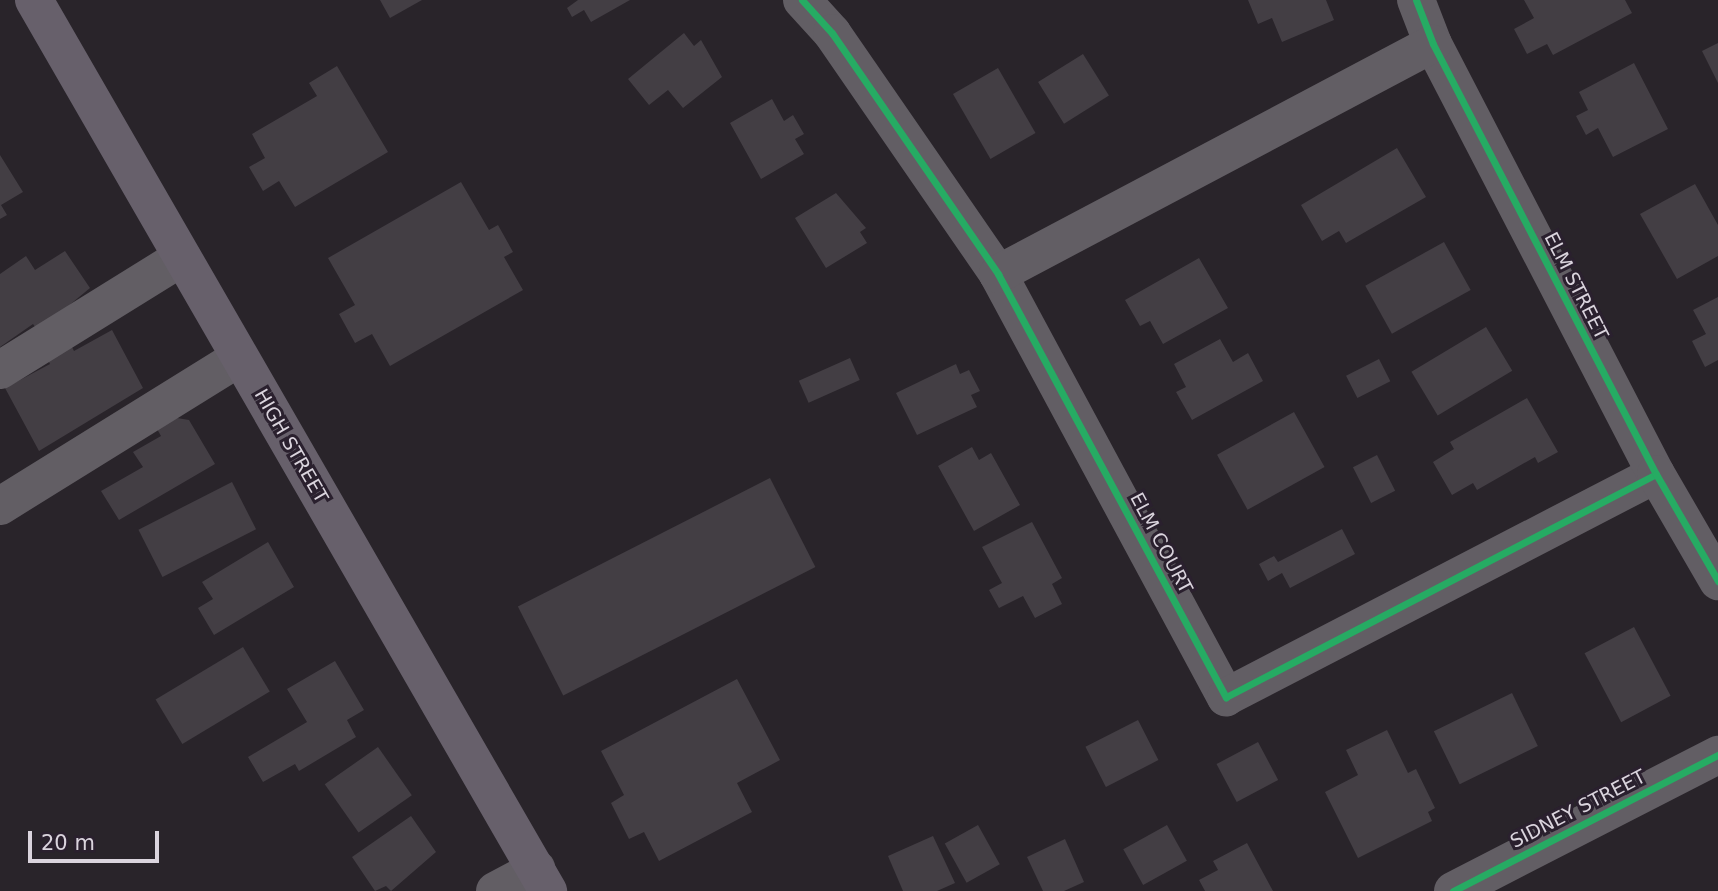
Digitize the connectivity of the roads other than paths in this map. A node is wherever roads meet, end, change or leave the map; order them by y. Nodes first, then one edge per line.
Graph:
1 (34, 0) edge
2 (802, 0) edge
3 (1416, 0) edge
4 (1433, 44) junction
5 (182, 257) junction
6 (998, 274) junction
7 (239, 358) junction
8 (0, 370) edge
9 (1656, 474) junction
10 (0, 506) edge
11 (1718, 581) edge
12 (1718, 755) edge
13 (542, 880) edge
14 (495, 891) edge
15 (1453, 891) edge

1 - 5 main road, HIGH STREET
2 - 6 street, ELM COURT
3 - 4 street, ELM STREET
4 - 6 street
4 - 9 street, ELM STREET
5 - 7 main road, HIGH STREET
5 - 8 street
6 - 9 street, ELM COURT
7 - 10 street
7 - 13 main road, HIGH STREET
9 - 11 street, ELM STREET
12 - 15 street, SIDNEY STREET
13 - 14 street

